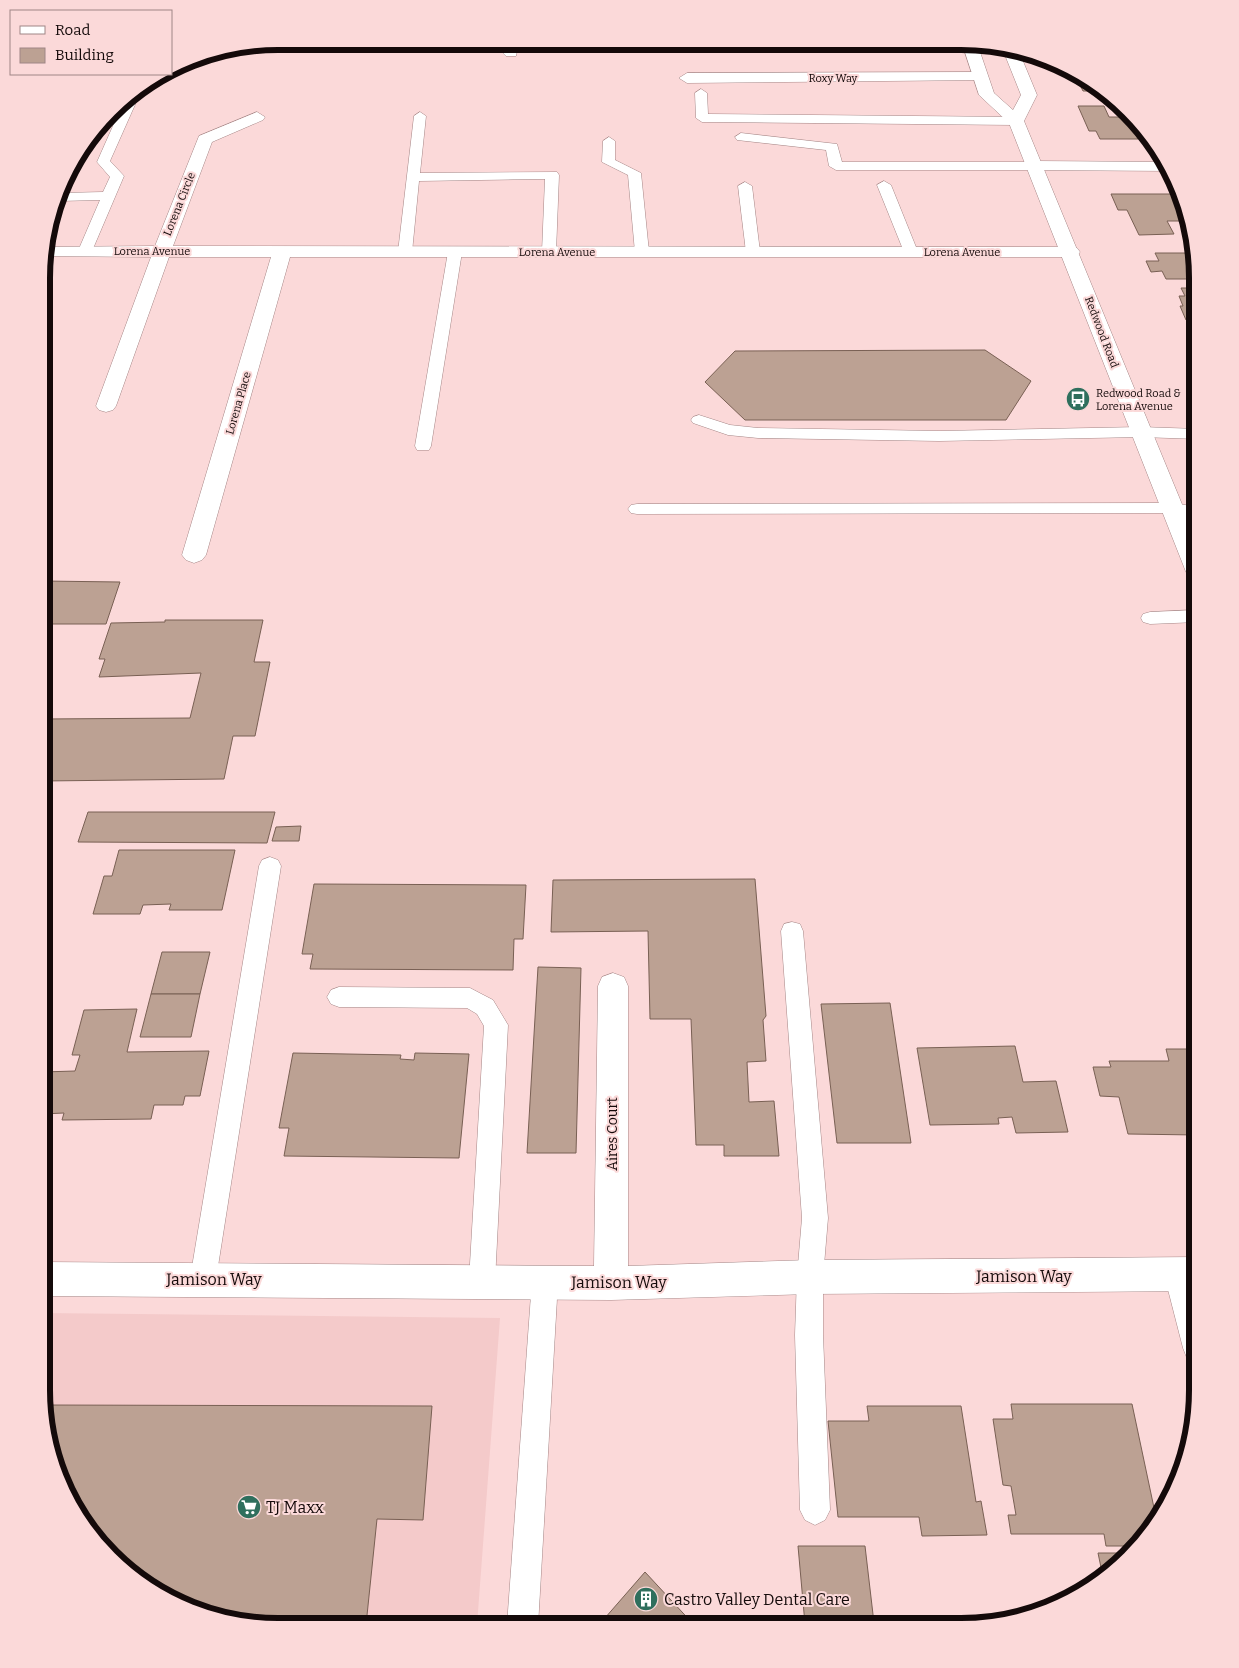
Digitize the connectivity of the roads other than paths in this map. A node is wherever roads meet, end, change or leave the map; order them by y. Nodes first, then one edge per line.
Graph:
1 (970, 50) edge
2 (1013, 56) edge
3 (979, 77) junction
4 (687, 78) dead end
5 (701, 92) dead end
6 (124, 111) edge
7 (420, 116) dead end
8 (257, 117) dead end
9 (1016, 121) junction
10 (740, 137) dead end
11 (608, 141) dead end
12 (1036, 166) junction
13 (1160, 167) edge
14 (414, 177) junction
15 (884, 185) dead end
16 (745, 186) dead end
17 (109, 196) junction
18 (65, 197) edge
19 (85, 250) junction
20 (52, 251) edge
21 (161, 251) junction
22 (282, 252) junction
23 (406, 252) junction
24 (455, 252) junction
25 (549, 252) junction
26 (642, 252) junction
27 (753, 252) junction
28 (912, 252) junction
29 (1071, 252) junction
30 (106, 406) dead end
31 (699, 420) dead end
32 (1141, 432) junction
33 (1189, 434) edge
34 (423, 446) dead end
35 (1172, 508) junction
36 (637, 509) dead end
37 (1189, 511) edge
38 (1189, 550) edge
39 (194, 555) dead end
40 (1189, 616) edge
41 (1150, 618) dead end
42 (270, 866) dead end
43 (792, 931) dead end
44 (613, 986) dead end
45 (339, 997) dead end
46 (1187, 1274) edge
47 (810, 1277) junction
48 (50, 1279) edge
49 (203, 1279) junction
50 (482, 1281) junction
51 (545, 1281) junction
52 (611, 1283) junction
53 (1189, 1289) edge
54 (815, 1510) dead end
55 (523, 1618) edge

1 - 3 street, Redwood Road
2 - 9 street
3 - 4 street, Roxy Way
3 - 9 street, Redwood Road
5 - 9 lane
6 - 17 lane
7 - 14 lane
8 - 21 street, Lorena Circle
9 - 12 street, Redwood Road
10 - 12 lane
11 - 26 lane
12 - 13 street
12 - 29 street, Redwood Road
14 - 23 lane
14 - 25 lane
15 - 28 lane
16 - 27 lane
17 - 18 lane
17 - 19 lane
19 - 20 street, Lorena Avenue
19 - 21 street, Lorena Avenue
21 - 22 street, Lorena Avenue
21 - 30 street, Lorena Circle
22 - 23 street, Lorena Avenue
22 - 39 street, Lorena Place
23 - 24 street, Lorena Avenue
24 - 25 street, Lorena Avenue
24 - 34 lane
25 - 26 street, Lorena Avenue
26 - 27 street, Lorena Avenue
27 - 28 street, Lorena Avenue
28 - 29 street, Lorena Avenue
29 - 32 street, Redwood Road
31 - 32 lane
32 - 33 lane
32 - 35 street, Redwood Road
35 - 36 lane
35 - 37 lane
35 - 38 street, Redwood Road
40 - 41 lane
42 - 49 lane
43 - 47 lane
44 - 52 street, Aires Court
45 - 50 lane
46 - 47 street, Jamison Way
46 - 53 lane
47 - 52 street, Jamison Way
47 - 54 lane
48 - 49 street, Jamison Way
49 - 50 street, Jamison Way
50 - 51 street, Jamison Way
51 - 52 street, Jamison Way
51 - 55 lane

